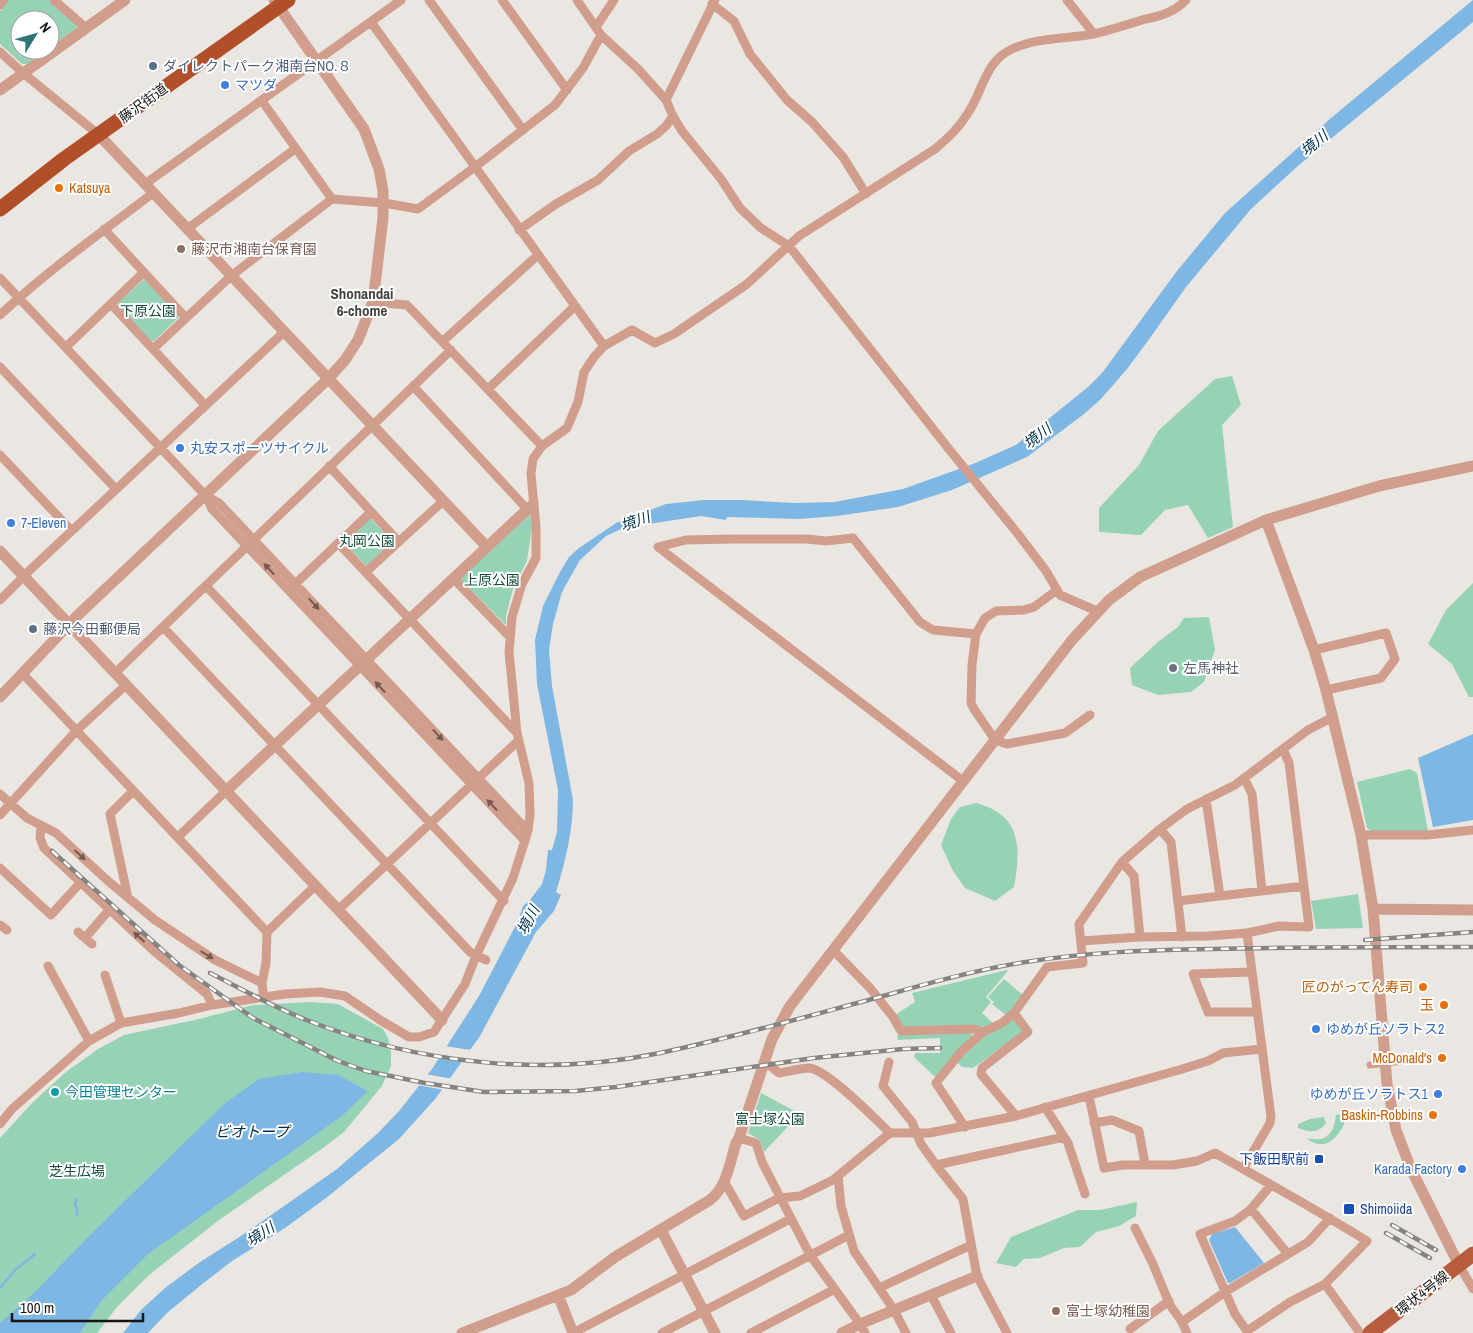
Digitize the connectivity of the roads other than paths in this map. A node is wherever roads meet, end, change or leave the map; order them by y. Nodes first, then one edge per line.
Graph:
1 (4, 0) edge
2 (54, 0) edge
3 (125, 0) edge
4 (401, 0) edge
5 (429, 0) edge
6 (502, 0) edge
7 (577, 0) edge
8 (614, 0) edge
9 (1067, 0) edge
10 (1186, 0) edge
11 (280, 2) edge
12 (713, 2) edge
13 (0, 5) edge
14 (370, 22) junction
15 (86, 28) junction
16 (598, 31) junction
17 (1094, 34) junction
18 (0, 52) edge
19 (317, 60) junction
20 (23, 73) junction
21 (0, 90) edge
22 (567, 90) junction
23 (666, 100) junction
24 (262, 101) junction
25 (673, 116) junction
26 (524, 130) junction
27 (98, 135) junction
28 (295, 149) junction
29 (476, 168) junction
30 (149, 189) junction
31 (866, 194) junction
32 (332, 199) junction
33 (384, 203) junction
34 (0, 209) edge
35 (104, 229) junction
36 (187, 229) junction
37 (520, 230) junction
38 (789, 246) junction
39 (538, 255) junction
40 (144, 272) junction
41 (231, 276) junction
42 (0, 278) edge
43 (19, 298) junction
44 (373, 302) junction
45 (111, 304) junction
46 (574, 307) junction
47 (0, 315) edge
48 (186, 318) junction
49 (284, 332) junction
50 (443, 341) junction
51 (604, 346) junction
52 (66, 348) junction
53 (153, 349) junction
54 (451, 350) junction
55 (0, 367) edge
56 (328, 379) junction
57 (413, 386) junction
58 (488, 389) junction
59 (205, 405) junction
60 (372, 425) junction
61 (542, 446) junction
62 (160, 448) junction
63 (0, 455) edge
64 (329, 466) junction
65 (1473, 466) edge
66 (116, 489) junction
67 (206, 496) junction
68 (443, 501) junction
69 (530, 506) junction
70 (371, 512) junction
71 (1266, 520) junction
72 (71, 530) junction
73 (399, 542) junction
74 (251, 543) junction
75 (338, 543) junction
76 (486, 546) junction
77 (0, 551) edge
78 (366, 572) junction
79 (23, 576) junction
80 (453, 578) junction
81 (206, 586) junction
82 (292, 587) junction
83 (1057, 590) junction
84 (0, 600) edge
85 (1098, 611) junction
86 (410, 618) junction
87 (69, 625) junction
88 (163, 627) junction
89 (976, 634) junction
90 (510, 637) junction
91 (1314, 650) junction
92 (363, 662) junction
93 (22, 673) junction
94 (114, 673) junction
95 (126, 685) junction
96 (1326, 690) junction
97 (0, 698) edge
98 (319, 704) junction
99 (1090, 716) dead end
100 (1333, 718) junction
101 (77, 730) junction
102 (518, 736) junction
103 (995, 740) junction
104 (275, 746) junction
105 (1283, 749) junction
106 (1244, 778) junction
107 (475, 781) junction
108 (963, 781) junction
109 (133, 791) junction
110 (226, 792) junction
111 (0, 794) edge
112 (1206, 799) junction
113 (10, 804) junction
114 (0, 815) edge
115 (431, 823) junction
116 (41, 827) junction
117 (1160, 829) junction
118 (1473, 830) edge
119 (528, 831) junction
120 (1361, 835) junction
121 (178, 837) junction
122 (526, 841) junction
123 (1122, 862) junction
124 (387, 865) junction
125 (0, 868) edge
126 (80, 883) junction
127 (316, 886) junction
128 (1304, 886) junction
129 (1262, 891) junction
130 (1220, 896) junction
131 (128, 898) junction
132 (504, 901) junction
133 (1178, 901) junction
134 (1373, 909) junction
135 (109, 910) junction
136 (338, 910) junction
137 (1473, 910) edge
138 (267, 932) junction
139 (1247, 933) junction
140 (1140, 937) junction
141 (1182, 937) junction
142 (85, 938) dead end
143 (1081, 941) junction
144 (833, 950) junction
145 (476, 956) junction
146 (486, 960) dead end
147 (48, 966) dead end
148 (1251, 972) junction
149 (105, 975) dead end
150 (262, 983) junction
151 (264, 998) junction
152 (212, 1006) junction
153 (1257, 1012) junction
154 (1014, 1013) junction
155 (442, 1020) junction
156 (121, 1023) junction
157 (983, 1032) junction
158 (89, 1041) junction
159 (1262, 1049) junction
160 (764, 1061) junction
161 (1403, 1061) dead end
162 (889, 1062) dead end
163 (1370, 1065) dead end
164 (1089, 1096) junction
165 (1046, 1107) junction
166 (1016, 1116) junction
167 (1094, 1123) junction
168 (0, 1124) edge
169 (964, 1127) junction
170 (890, 1133) junction
171 (917, 1134) junction
172 (1064, 1137) junction
173 (739, 1138) junction
174 (1145, 1164) junction
175 (936, 1165) junction
176 (1243, 1169) junction
177 (838, 1176) junction
178 (724, 1181) junction
179 (1271, 1185) junction
180 (1085, 1194) dead end
181 (779, 1198) junction
182 (1251, 1209) junction
183 (1330, 1218) junction
184 (790, 1219) junction
185 (1134, 1228) dead end
186 (661, 1230) junction
187 (849, 1235) junction
188 (971, 1245) junction
189 (1288, 1254) junction
190 (1473, 1254) edge
191 (810, 1255) junction
192 (1459, 1265) junction
193 (684, 1274) junction
194 (976, 1276) junction
195 (1325, 1284) junction
196 (879, 1288) junction
197 (835, 1289) junction
198 (1473, 1289) edge
199 (1225, 1292) junction
200 (558, 1295) junction
201 (932, 1295) junction
202 (1169, 1301) junction
203 (894, 1310) junction
204 (704, 1311) junction
205 (1182, 1322) junction
206 (863, 1328) edge
207 (1130, 1328) dead end
208 (1004, 1332) edge
209 (462, 1333) edge
210 (573, 1333) edge
211 (662, 1333) edge
212 (715, 1333) edge
213 (751, 1333) edge
214 (842, 1333) edge
215 (906, 1333) edge
216 (951, 1333) edge
217 (1186, 1333) edge
218 (1360, 1333) edge
219 (1370, 1333) edge

1 - 13 street
2 - 15 street
3 - 15 street
4 - 14 street
5 - 26 street
6 - 22 street
7 - 16 street
8 - 16 street
9 - 17 street
10 - 17 street
11 - 19 street
11 - 27 highway, 藤沢街道
12 - 23 street
12 - 31 street
14 - 19 street
14 - 29 street
15 - 20 street
16 - 22 street
16 - 23 street
17 - 31 street
18 - 20 street
19 - 24 street
19 - 33 street
20 - 21 street
20 - 27 street
22 - 26 street
23 - 25 street
24 - 28 street
24 - 30 street
25 - 37 street
25 - 38 street
26 - 29 street
27 - 30 street
27 - 34 highway, 藤沢街道
28 - 32 street
28 - 36 street
29 - 33 street
29 - 37 street
30 - 35 street
30 - 36 street
31 - 38 street
32 - 33 street
32 - 41 street
33 - 44 street
35 - 40 street
35 - 43 street
36 - 41 street
37 - 39 street
38 - 51 street
38 - 83 street
39 - 46 street
39 - 50 street
40 - 45 street
40 - 48 street
41 - 48 street
41 - 49 street
42 - 43 street
43 - 47 street
43 - 52 street
44 - 50 street
44 - 56 street
45 - 52 street
45 - 53 street
46 - 51 street
46 - 58 street
48 - 53 street
49 - 56 street
49 - 59 street
50 - 54 street
51 - 61 street
52 - 62 street
53 - 59 street
54 - 57 street
54 - 58 street
55 - 66 street
56 - 60 street
56 - 67 street
57 - 60 street
57 - 69 street
58 - 61 street
59 - 62 street
60 - 64 street
60 - 68 street
61 - 69 street
62 - 66 street
62 - 67 street
63 - 72 street
64 - 70 street
64 - 74 street
65 - 71 street
66 - 72 street
67 - 74 street
67 - 87 street
68 - 73 street
68 - 76 street
69 - 76 street
69 - 90 street
70 - 73 street
70 - 75 street
71 - 85 street
71 - 91 street
72 - 79 street
73 - 78 street
74 - 81 street
74 - 82 street
75 - 78 street
75 - 82 street
76 - 80 street
77 - 79 street
78 - 86 street
79 - 84 street
79 - 87 street
80 - 86 street
80 - 90 street
81 - 88 street
81 - 98 street
82 - 92 street
83 - 85 street
83 - 89 street
85 - 103 street
86 - 92 street
86 - 102 street
87 - 93 street
87 - 94 street
88 - 94 street
88 - 104 street
89 - 103 street
89 - 108 street
90 - 102 street
91 - 96 street
91 - 96 street
92 - 98 street
92 - 107 street
93 - 97 street
93 - 101 street
94 - 95 street
95 - 101 street
95 - 110 street
96 - 100 street
98 - 104 street
98 - 115 street
99 - 103 street
100 - 105 street
100 - 120 street
101 - 109 street
101 - 113 street
102 - 107 street
102 - 119 street
103 - 108 street
104 - 110 street
104 - 124 street
105 - 106 street
105 - 128 street
106 - 112 street
106 - 129 street
107 - 115 street
107 - 119 street
122 -> 107 street
108 - 144 street
109 - 121 street
109 - 131 street
110 - 121 street
110 - 127 street
111 - 113 street
112 - 117 street
112 - 130 street
113 - 114 street
113 - 116 street
115 - 124 street
115 - 132 street
116 - 126 street
116 -> 131 street
117 - 123 street
117 - 133 street
118 - 120 street
119 - 122 street
120 - 134 street
121 - 138 street
122 - 132 street
123 - 140 street
123 - 143 street
124 - 136 street
124 - 145 street
125 - 126 street
126 - 135 street
127 - 136 street
127 - 138 street
128 - 129 street
128 - 139 street
129 - 130 street
130 - 133 street
131 -> 150 street
132 - 145 street
133 - 141 street
134 - 137 street
134 - 192 street
135 - 142 street
152 -> 135 street
136 - 155 street
138 - 150 street
139 - 141 street
139 - 148 street
140 - 141 street
140 - 143 street
143 - 154 street
144 - 157 street
144 - 160 street
145 - 146 street
145 - 155 street
147 - 158 street
148 - 153 street
148 - 153 street
149 - 156 street
150 - 151 street
151 - 152 street
151 - 155 street
152 - 156 street
153 - 159 street
154 - 157 street
154 - 166 street
156 - 158 street
157 - 169 street
158 - 168 street
159 - 164 street
159 - 176 street
160 - 170 street
160 - 173 street
161 - 163 street, bridge
162 - 171 street
164 - 165 street
164 - 167 street
165 - 166 street
165 - 172 street
166 - 169 street
167 - 174 street
167 - 174 street
169 - 171 street
170 - 171 street
170 - 177 street
171 - 175 street
172 - 175 street
172 - 180 street
173 - 178 street
173 - 181 street
174 - 176 street
175 - 188 street
176 - 179 street
177 - 181 street
177 - 187 street
178 - 181 street
178 - 186 street
179 - 182 street
179 - 183 street
181 - 184 street
182 - 189 street
182 - 199 street
183 - 189 street
183 - 195 street
184 - 191 street
184 - 193 street
185 - 202 street
186 - 193 street
186 - 200 street
187 - 191 street
187 - 196 street
188 - 194 street
188 - 196 street
189 - 199 street
190 - 192 main road, 環状4号線
191 - 197 street
191 - 204 street
192 - 198 street
192 - 219 main road, 環状4号線
193 - 204 street
193 - 210 street
194 - 201 street
194 - 208 street
195 - 199 street
195 - 218 street
196 - 203 street
197 - 206 street
197 - 213 street
199 - 205 street
200 - 209 street
200 - 210 street
201 - 203 street
201 - 216 street
202 - 205 street
202 - 207 street
203 - 206 street
203 - 215 street
204 - 211 street
204 - 212 street
205 - 217 street
206 - 214 street

